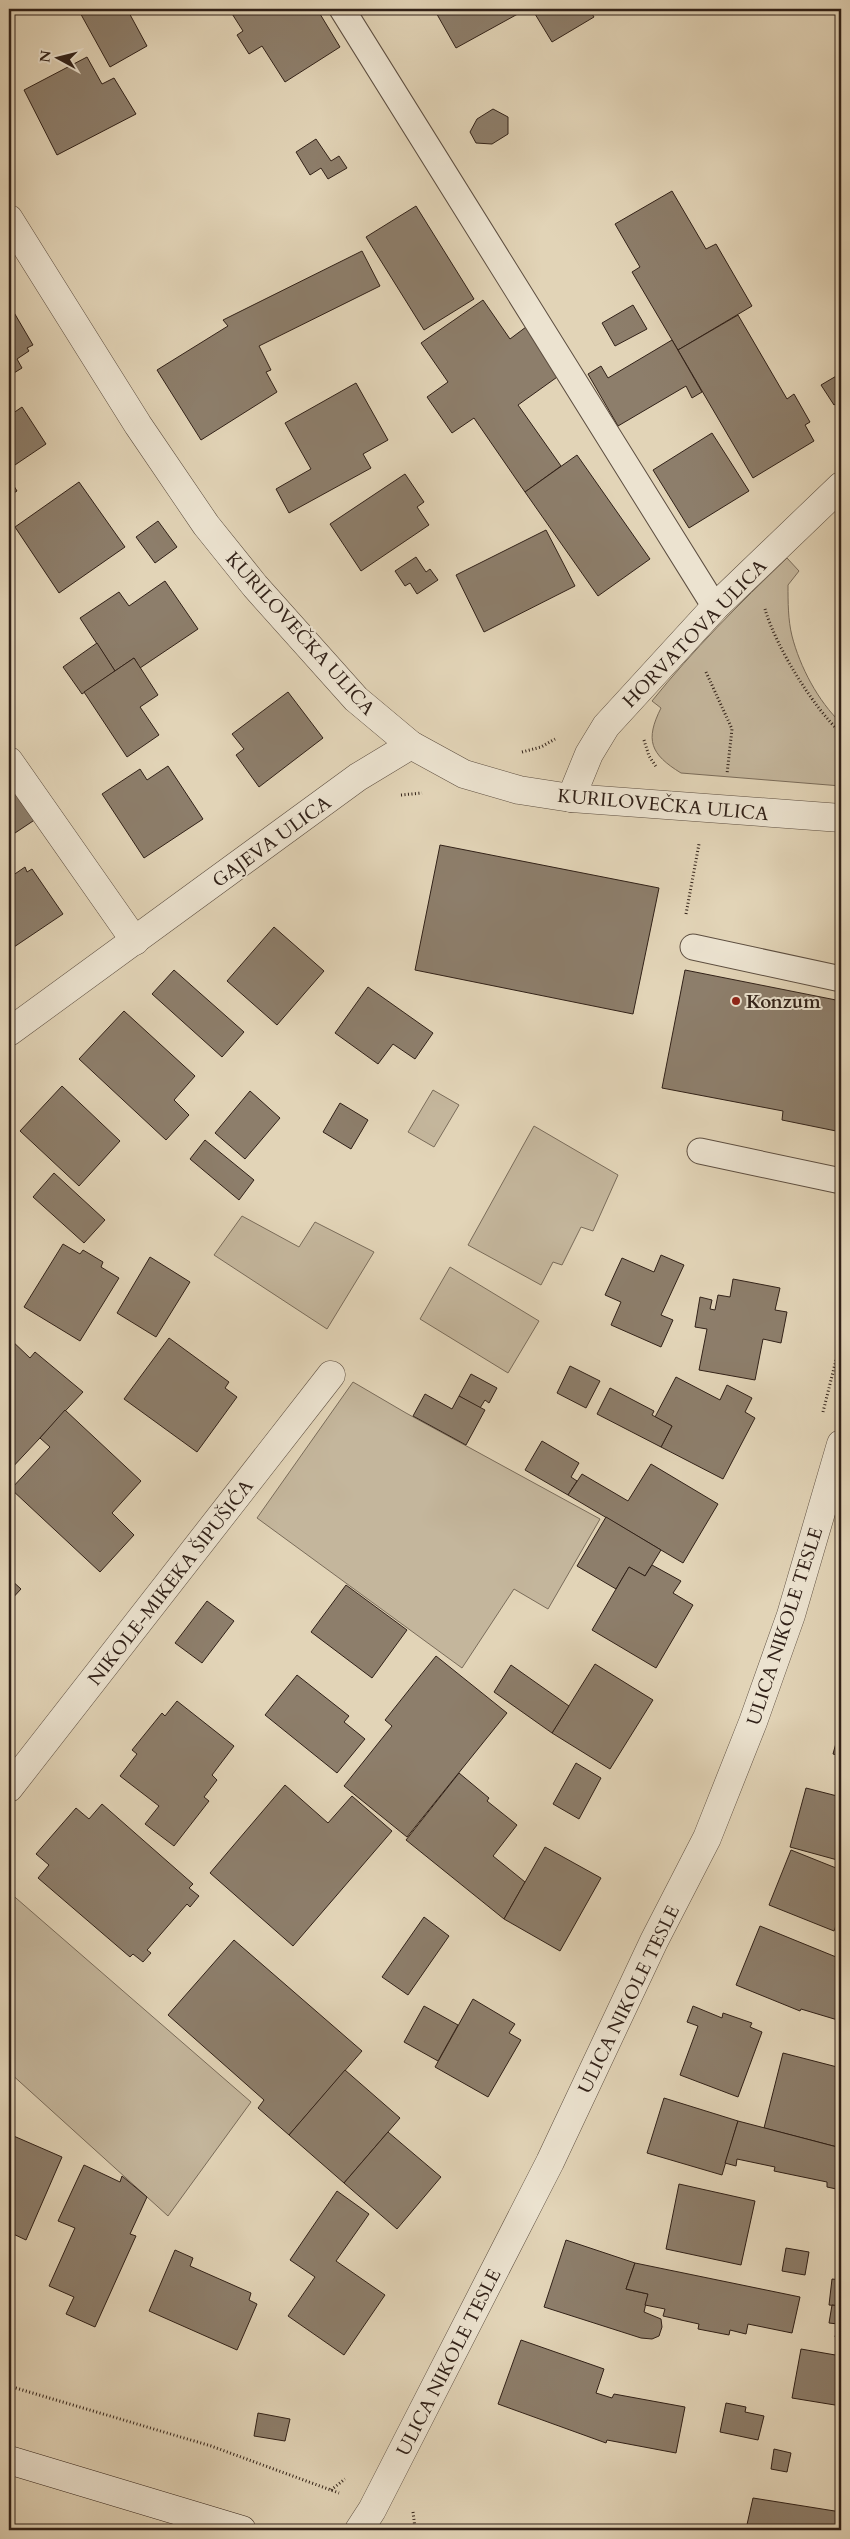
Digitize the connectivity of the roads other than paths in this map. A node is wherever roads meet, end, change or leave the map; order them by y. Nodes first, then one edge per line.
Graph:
1 (342, 9) edge
2 (9, 219) edge
3 (841, 486) edge
4 (715, 607) junction
5 (411, 745) junction
6 (9, 761) edge
7 (570, 798) junction
8 (841, 818) edge
9 (135, 941) junction
10 (693, 947) road end
11 (841, 979) edge
12 (9, 1032) edge
13 (700, 1151) dead end
14 (841, 1182) edge
15 (331, 1375) dead end
16 (841, 1444) edge
17 (9, 1788) edge
18 (9, 2460) edge
19 (242, 2530) edge
20 (359, 2530) edge

1 - 4 lane
2 - 5 street, KURILOVEČKA ULICA
3 - 4 street, HORVATOVA ULICA
4 - 7 street, HORVATOVA ULICA
5 - 7 street, KURILOVEČKA ULICA
5 - 9 street, GAJEVA ULICA
6 - 9 street
7 - 8 street, KURILOVEČKA ULICA
9 - 12 street, GAJEVA ULICA
10 - 11 lane
13 - 14 lane
15 - 17 street, NIKOLE-MIKEKA ŠIPUŠIĆA
16 - 20 street, ULICA NIKOLE TESLE
18 - 19 street

